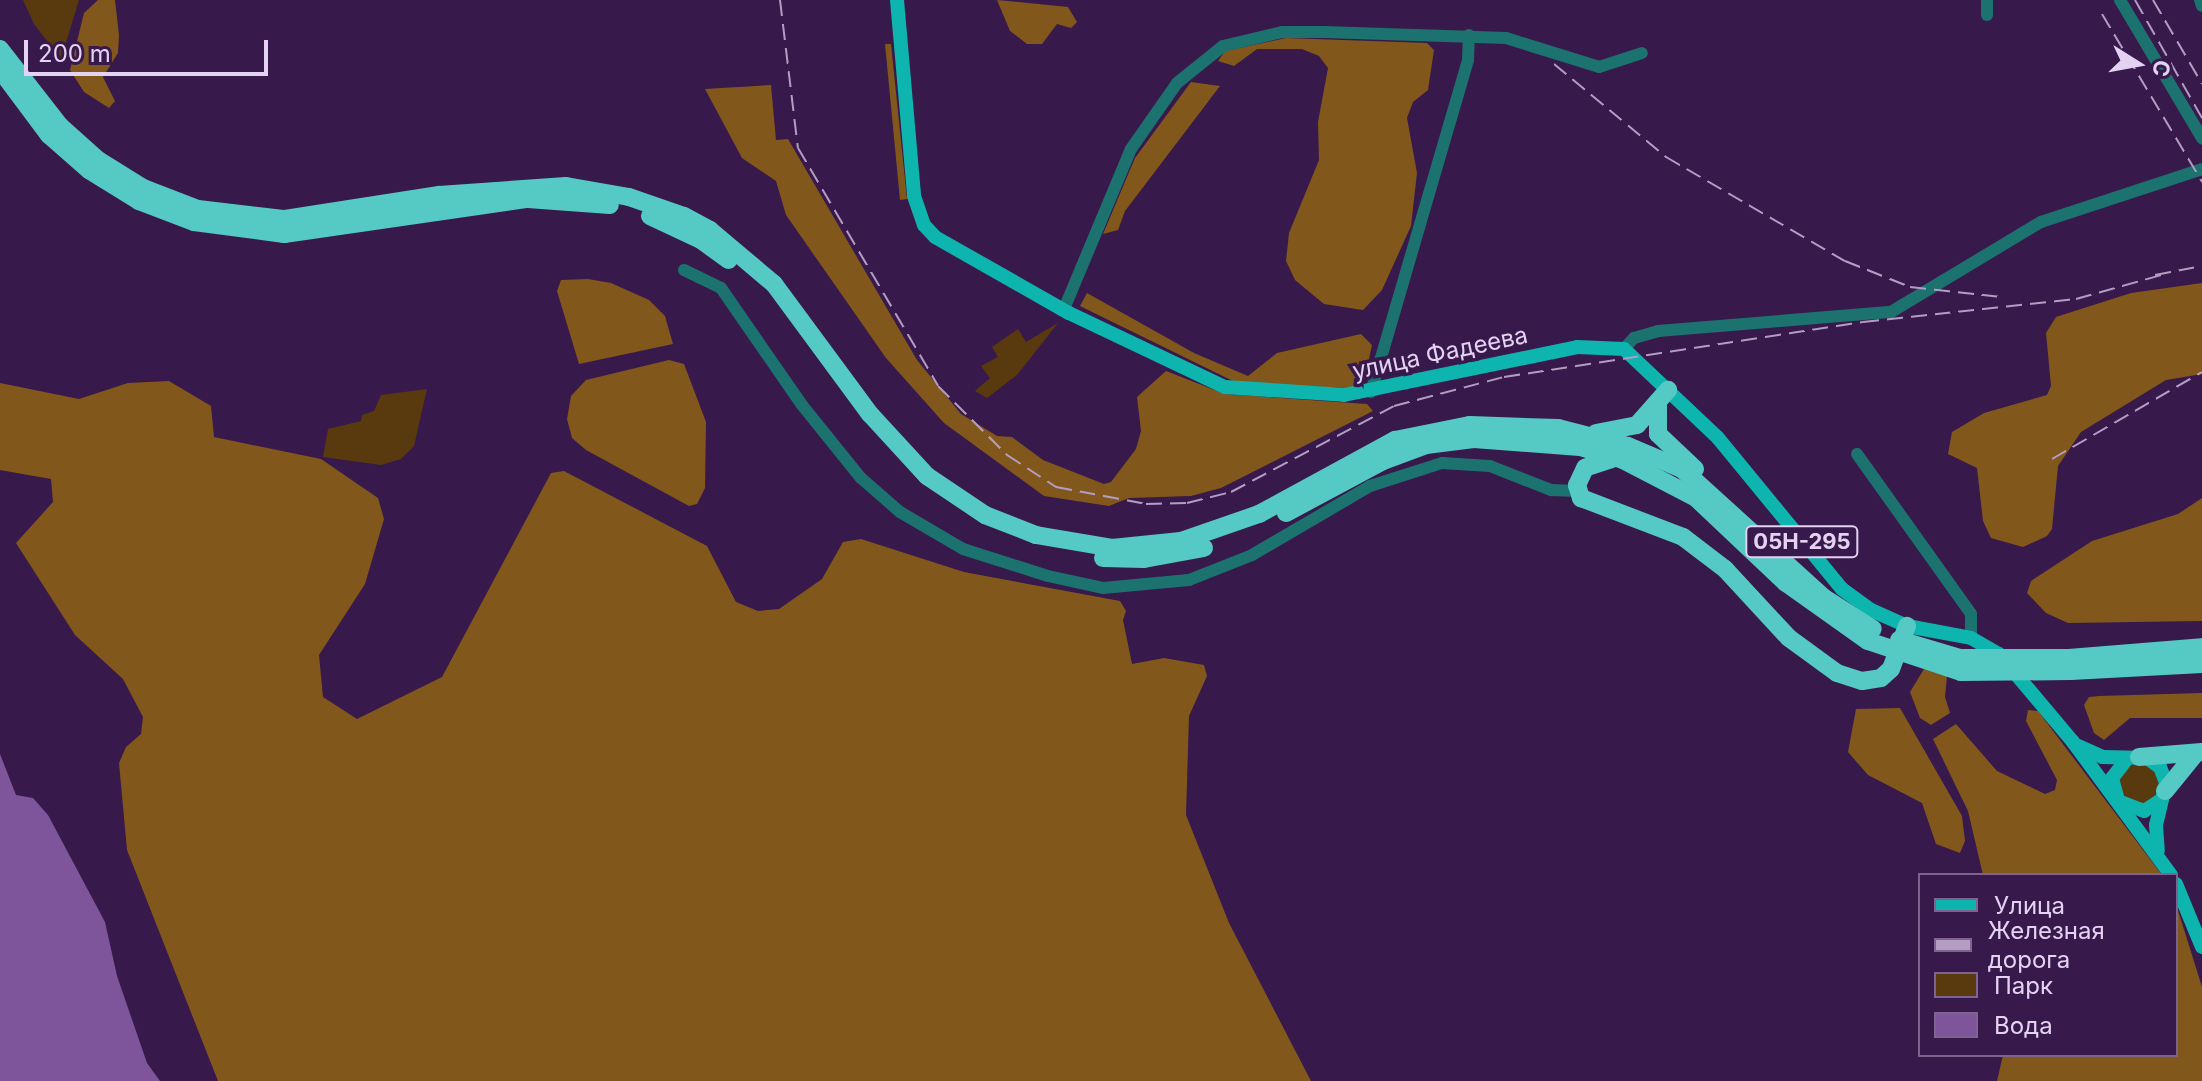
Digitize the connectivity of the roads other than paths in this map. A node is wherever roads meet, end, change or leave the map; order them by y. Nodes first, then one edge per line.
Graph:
1 (897, 0) edge
2 (1987, 0) edge
3 (2120, 0) edge
4 (2200, 0) edge
5 (2202, 6) edge
6 (1987, 15) dead end
7 (1469, 35) junction
8 (0, 49) edge
9 (1642, 53) dead end
10 (0, 70) edge
11 (2202, 138) edge
12 (2202, 169) edge
13 (684, 270) dead end
14 (1064, 309) junction
15 (1624, 349) junction
16 (1371, 392) junction
17 (1663, 398) junction
18 (1589, 434) junction
19 (1534, 441) junction
20 (1857, 454) dead end
21 (1623, 460) junction
22 (1579, 484) junction
23 (1704, 485) junction
24 (1907, 626) junction
25 (1870, 635) junction
26 (1971, 638) junction
27 (2202, 647) edge
28 (2202, 664) edge
29 (2070, 665) junction
30 (2073, 742) junction
31 (2199, 753) edge
32 (2133, 758) junction
33 (2163, 796) junction
34 (2118, 801) junction
35 (2158, 856) junction
36 (2170, 873) edge
37 (2178, 889) edge
38 (2202, 947) edge

1 - 14 main road, улица Фадеева
2 - 6 street
3 - 11 street
4 - 5 street
7 - 9 street
7 - 14 street
7 - 16 street
8 - 18 highway
10 - 19 highway
12 - 15 street
13 - 22 street
14 - 16 main road, улица Фадеева
15 - 16 main road, улица Фадеева
15 - 17 main road
17 - 18 highway
17 - 23 highway
17 - 24 main road, 05Н-295
18 - 23 highway
19 - 21 highway
19 - 22 highway, 05Н-295
20 - 26 street
21 - 22 highway
21 - 25 highway
22 - 24 highway, 05Н-295
23 - 25 highway
24 - 26 main road, 05Н-295
25 - 29 highway, bridge
26 - 30 main road, 05Н-295
27 - 29 highway
28 - 29 highway
30 - 32 main road, 05Н-295
30 - 34 main road, 05Н-295
31 - 32 highway
31 - 33 highway
32 - 33 main road
32 - 34 main road
33 - 34 main road
33 - 35 main road
34 - 35 main road, 05Н-295
35 - 36 main road, 05Н-295
37 - 38 main road

